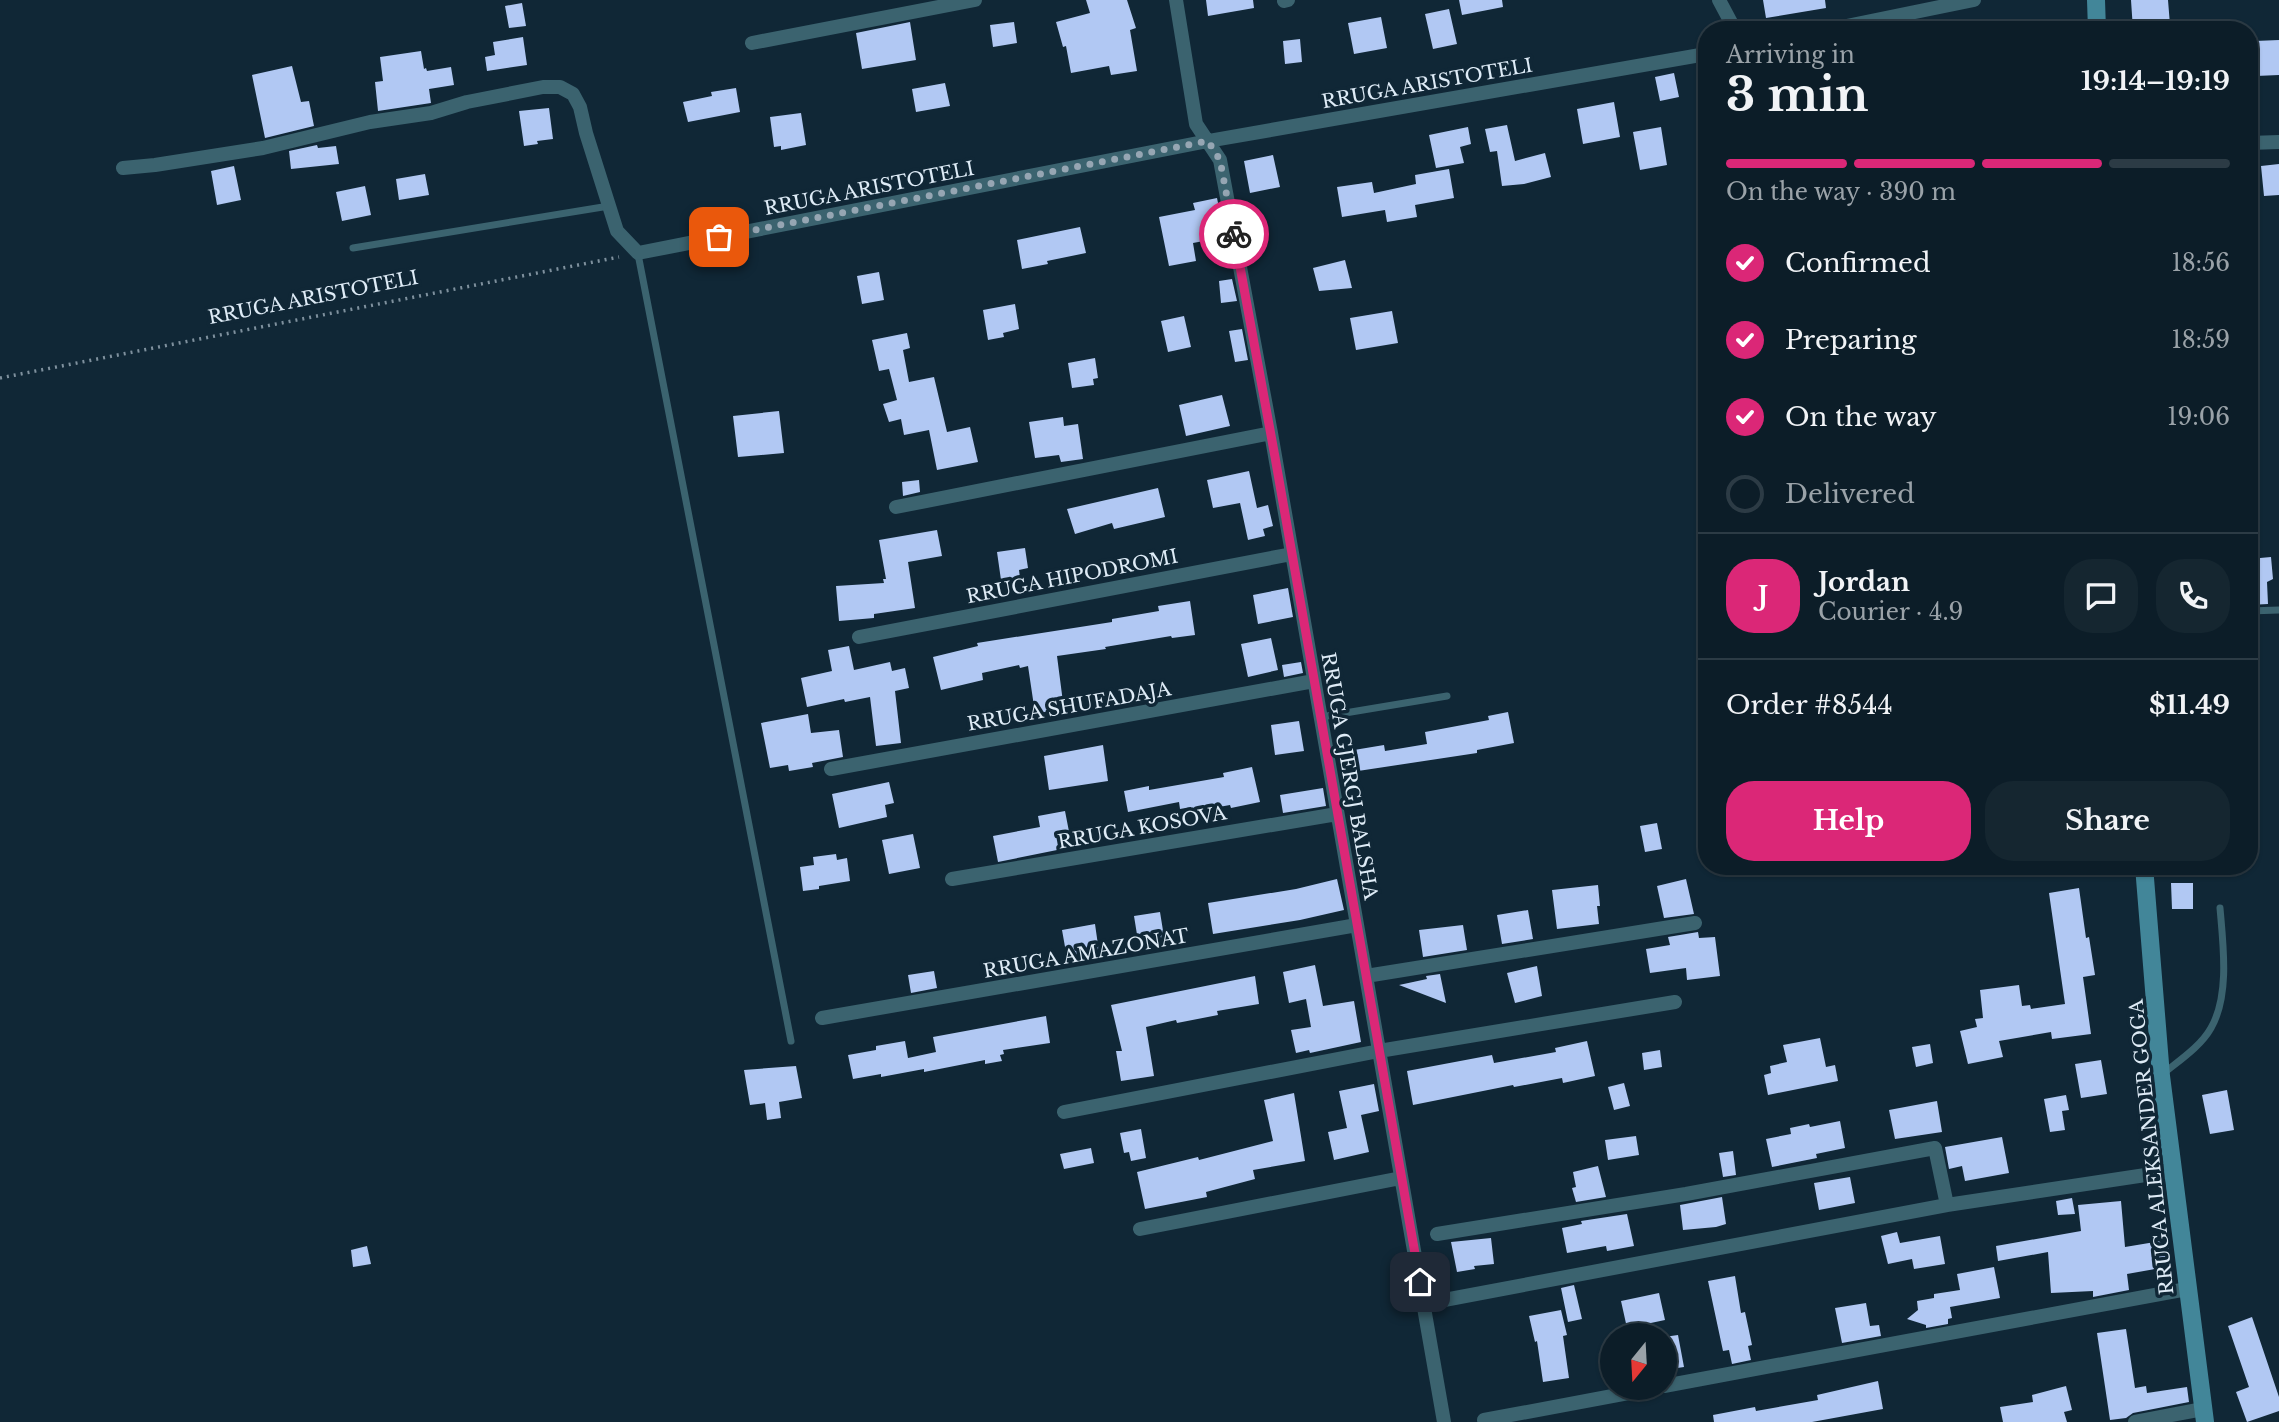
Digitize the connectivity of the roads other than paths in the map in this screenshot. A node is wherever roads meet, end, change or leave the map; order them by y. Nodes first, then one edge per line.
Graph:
1 (975, 0) edge
2 (1176, 0) edge
3 (1718, 0) edge
4 (1974, 0) edge
5 (2096, 0) edge
6 (1730, 21) edge
7 (1871, 21) edge
8 (2097, 21) edge
9 (752, 43) dead end
10 (1698, 55) edge
11 (1208, 141) junction
12 (2279, 142) edge
13 (2258, 143) edge
14 (123, 168) dead end
15 (609, 206) junction
16 (353, 248) dead end
17 (638, 253) junction
18 (1271, 433) junction
19 (896, 507) dead end
20 (1292, 554) junction
21 (2279, 610) edge
22 (2258, 611) edge
23 (859, 637) dead end
24 (1314, 681) junction
25 (1447, 696) dead end
26 (1320, 717) junction
27 (831, 769) dead end
28 (1338, 814) junction
29 (2145, 875) edge
30 (952, 879) dead end
31 (2220, 908) dead end
32 (1695, 923) dead end
33 (1357, 925) junction
34 (1366, 976) junction
35 (1675, 1002) dead end
36 (822, 1018) dead end
37 (791, 1041) dead end
38 (1379, 1051) junction
39 (2161, 1076) junction
40 (1064, 1112) dead end
41 (2172, 1171) junction
42 (1401, 1178) junction
43 (1947, 1205) junction
44 (1140, 1230) dead end
45 (1437, 1234) dead end
46 (2188, 1289) junction
47 (1423, 1304) junction
48 (1677, 1384) edge
49 (1600, 1398) edge
50 (2204, 1416) edge
51 (1484, 1420) dead end
52 (1444, 1422) edge
53 (2135, 1422) edge

1 - 9 street
2 - 11 street, RRUGA GJERGJ BALSHA
3 - 6 street
4 - 7 street
5 - 8 main road
10 - 11 street, RRUGA ARISTOTELI
11 - 17 street, RRUGA ARISTOTELI
11 - 18 street, RRUGA GJERGJ BALSHA
12 - 13 street
14 - 15 street
15 - 16 lane
15 - 17 street
17 - 37 lane
18 - 19 street
18 - 20 street, RRUGA GJERGJ BALSHA
20 - 23 street, RRUGA HIPODROMI
20 - 24 street, RRUGA GJERGJ BALSHA
21 - 22 lane
24 - 26 street, RRUGA GJERGJ BALSHA
24 - 27 street, RRUGA SHUFADAJA
25 - 26 lane
26 - 28 street, RRUGA GJERGJ BALSHA
28 - 30 street, RRUGA KOSOVA
28 - 33 street, RRUGA GJERGJ BALSHA
29 - 39 main road, RRUGA ALEKSANDER GOGA
31 - 39 lane
32 - 34 street
33 - 34 street, RRUGA GJERGJ BALSHA
33 - 36 street, RRUGA AMAZONAT
34 - 38 street, RRUGA GJERGJ BALSHA
35 - 38 street
38 - 40 street
38 - 42 street, RRUGA GJERGJ BALSHA
39 - 41 main road, RRUGA ALEKSANDER GOGA
41 - 43 street
41 - 46 main road, RRUGA ALEKSANDER GOGA
42 - 44 street
42 - 47 street, RRUGA GJERGJ BALSHA
43 - 45 street
43 - 47 street
46 - 48 street
46 - 50 main road, RRUGA ALEKSANDER GOGA
47 - 52 street, RRUGA GJERGJ BALSHA
49 - 51 street
50 - 53 street

